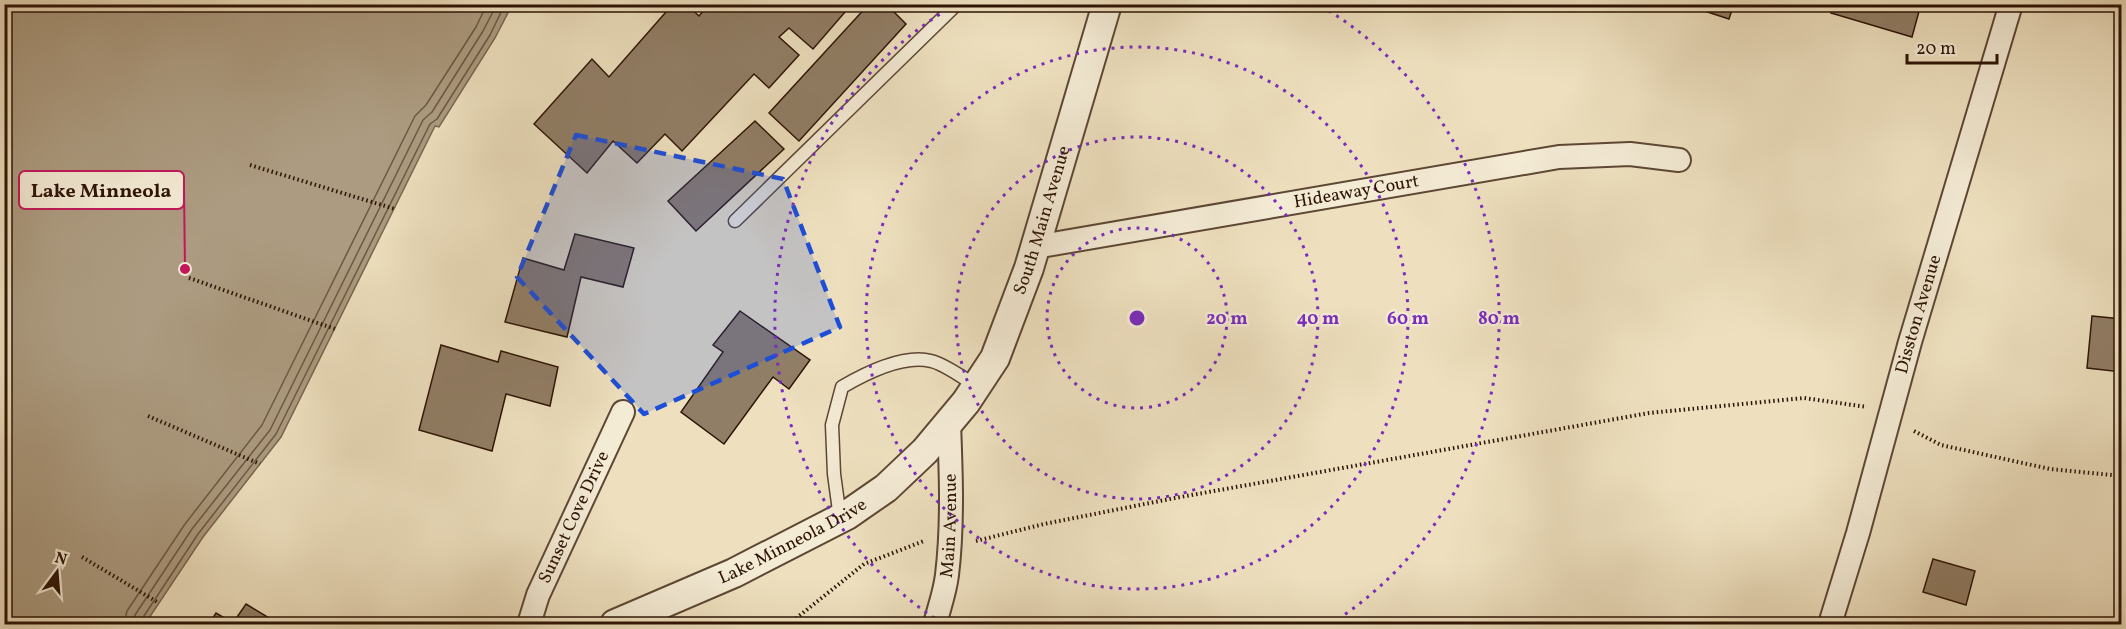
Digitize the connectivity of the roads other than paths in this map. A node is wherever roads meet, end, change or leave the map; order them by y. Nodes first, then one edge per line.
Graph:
1 (957, 4) edge
2 (1107, 4) edge
3 (2011, 4) edge
4 (1679, 160) dead end
5 (735, 221) dead end
6 (1035, 247) junction
7 (977, 386) junction
8 (624, 412) dead end
9 (949, 423) junction
10 (841, 519) junction
11 (530, 624) edge
12 (615, 624) edge
13 (935, 624) edge
14 (1830, 624) edge

1 - 5 lane
2 - 6 street, South Main Avenue
3 - 14 street, Disston Avenue
4 - 6 street, Hideaway Court
6 - 7 street, South Main Avenue
7 - 9 street, South Main Avenue
7 - 10 lane
8 - 11 street, Sunset Cove Drive
9 - 10 street, Lake Minneola Drive
9 - 13 street, Main Avenue
10 - 12 street, Lake Minneola Drive

